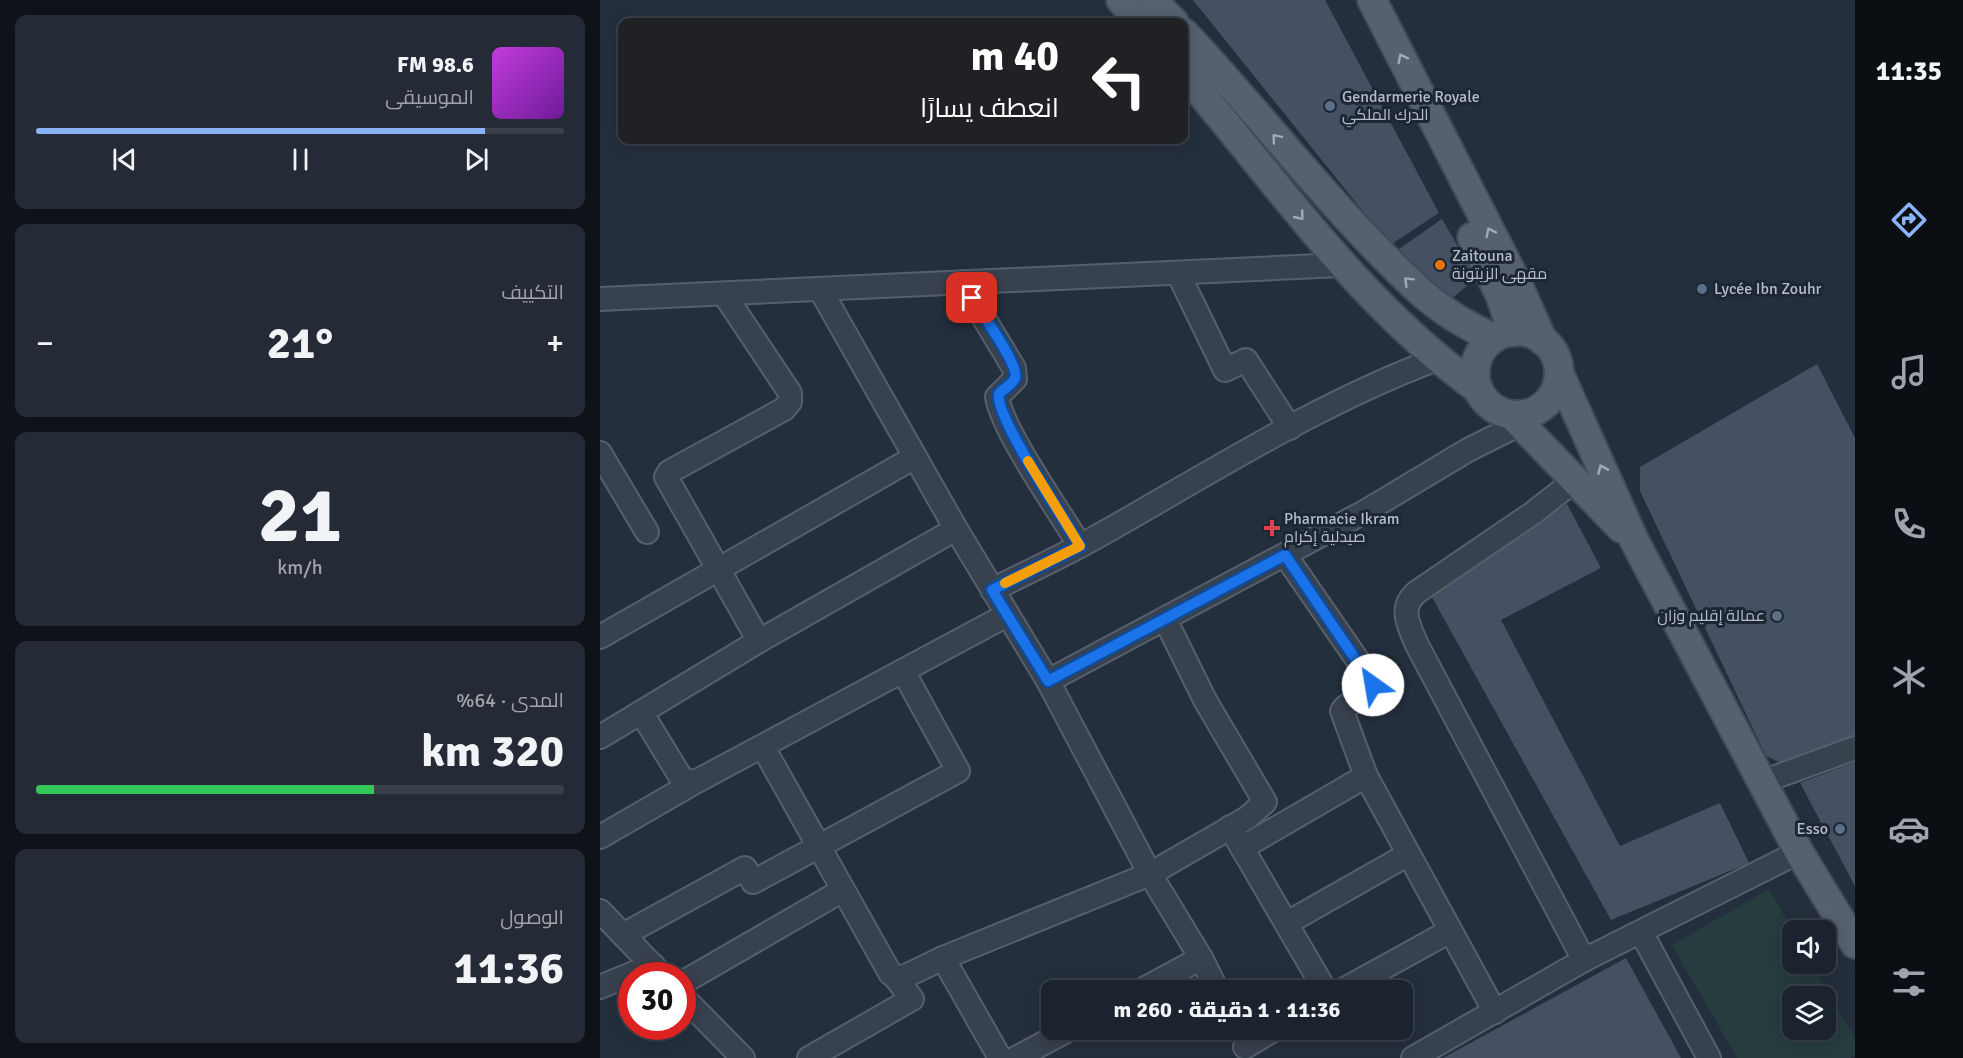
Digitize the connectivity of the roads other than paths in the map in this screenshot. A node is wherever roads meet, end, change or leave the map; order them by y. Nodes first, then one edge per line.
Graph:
1 (1121, 0) edge
2 (1152, 0) edge
3 (1352, 0) edge
4 (1372, 0) edge
5 (1137, 18) edge
6 (1170, 18) edge
7 (1188, 38) edge
8 (1188, 78) edge
9 (1341, 265) junction
10 (1178, 273) junction
11 (962, 282) junction
12 (820, 289) junction
13 (724, 294) junction
14 (600, 299) edge
15 (1503, 335) junction
16 (1543, 341) junction
17 (1437, 359) junction
18 (1559, 373) junction
19 (1478, 389) junction
20 (1516, 419) junction
21 (1290, 428) junction
22 (600, 453) edge
23 (915, 457) junction
24 (1574, 481) junction
25 (956, 529) junction
26 (647, 532) dead end
27 (1635, 542) junction
28 (1080, 546) junction
29 (1285, 555) junction
30 (718, 569) junction
31 (992, 590) junction
32 (1006, 615) junction
33 (1165, 619) junction
34 (600, 637) edge
35 (759, 641) junction
36 (903, 671) junction
37 (1048, 681) junction
38 (641, 712) junction
39 (600, 737) edge
40 (763, 747) junction
41 (1855, 748) edge
42 (1366, 776) junction
43 (697, 781) junction
44 (1762, 782) junction
45 (1230, 827) junction
46 (600, 837) edge
47 (819, 847) junction
48 (1242, 848) junction
49 (1799, 852) junction
50 (1407, 855) junction
51 (1150, 874) junction
52 (843, 890) junction
53 (600, 911) edge
54 (1287, 923) junction
55 (1450, 931) junction
56 (1641, 932) junction
57 (623, 935) junction
58 (1855, 944) edge
59 (943, 958) junction
60 (1201, 958) junction
61 (1584, 960) junction
62 (649, 962) edge
63 (696, 975) edge
64 (896, 978) junction
65 (1160, 980) edge
66 (1212, 980) edge
67 (1319, 980) edge
68 (1361, 980) edge
69 (618, 982) edge
70 (600, 987) edge
71 (696, 1010) edge
72 (1495, 1012) junction
73 (1050, 1040) edge
74 (743, 1058) edge
75 (809, 1058) edge
76 (1000, 1058) edge
77 (1016, 1058) edge
78 (1413, 1058) edge
79 (1710, 1058) edge

1 - 5 main road
2 - 6 main road
3 - 15 main road
16 -> 4 main road
15 -> 7 main road
8 -> 9 main road
9 - 10 street
9 - 17 main road
10 - 11 street
10 - 21 street
11 - 12 street
11 - 28 street
12 - 13 street
12 - 23 street
13 - 14 street
13 - 30 street
15 - 16 main road
15 - 19 main road
16 - 18 main road
17 - 19 main road
17 - 21 street
18 - 20 main road
27 -> 18 main road
19 - 20 main road
20 - 24 main road
20 - 29 street
21 - 28 street
22 - 26 street
23 - 25 street
23 - 30 street
24 - 27 main road
24 - 61 street
25 - 31 street
25 - 35 street
27 - 44 main road
28 - 31 street
29 - 33 street
29 - 42 street
30 - 34 street
30 - 35 street
31 - 32 street
32 - 36 street
32 - 37 street
33 - 37 street
33 - 45 street
35 - 38 street
36 - 40 street
36 - 47 street
37 - 51 street
38 - 39 street
38 - 43 street
40 - 43 street
40 - 47 street
41 - 44 street
42 - 48 street
42 - 50 street
43 - 46 street
44 - 49 main road
45 - 48 street
45 - 51 street
47 - 52 street
47 - 57 street
48 - 54 street
49 - 56 street
49 - 58 main road
50 - 54 street
50 - 55 street
51 - 59 street
51 - 60 street
52 - 63 street
52 - 64 street
53 - 57 street
54 - 67 street
55 - 68 street
55 - 72 street
56 - 61 street
56 - 79 street
57 - 62 street
59 - 64 street
59 - 76 street
60 - 65 street
60 - 66 street
61 - 72 street
64 - 75 street
69 - 70 street
71 - 74 street
72 - 78 street
73 - 77 street

